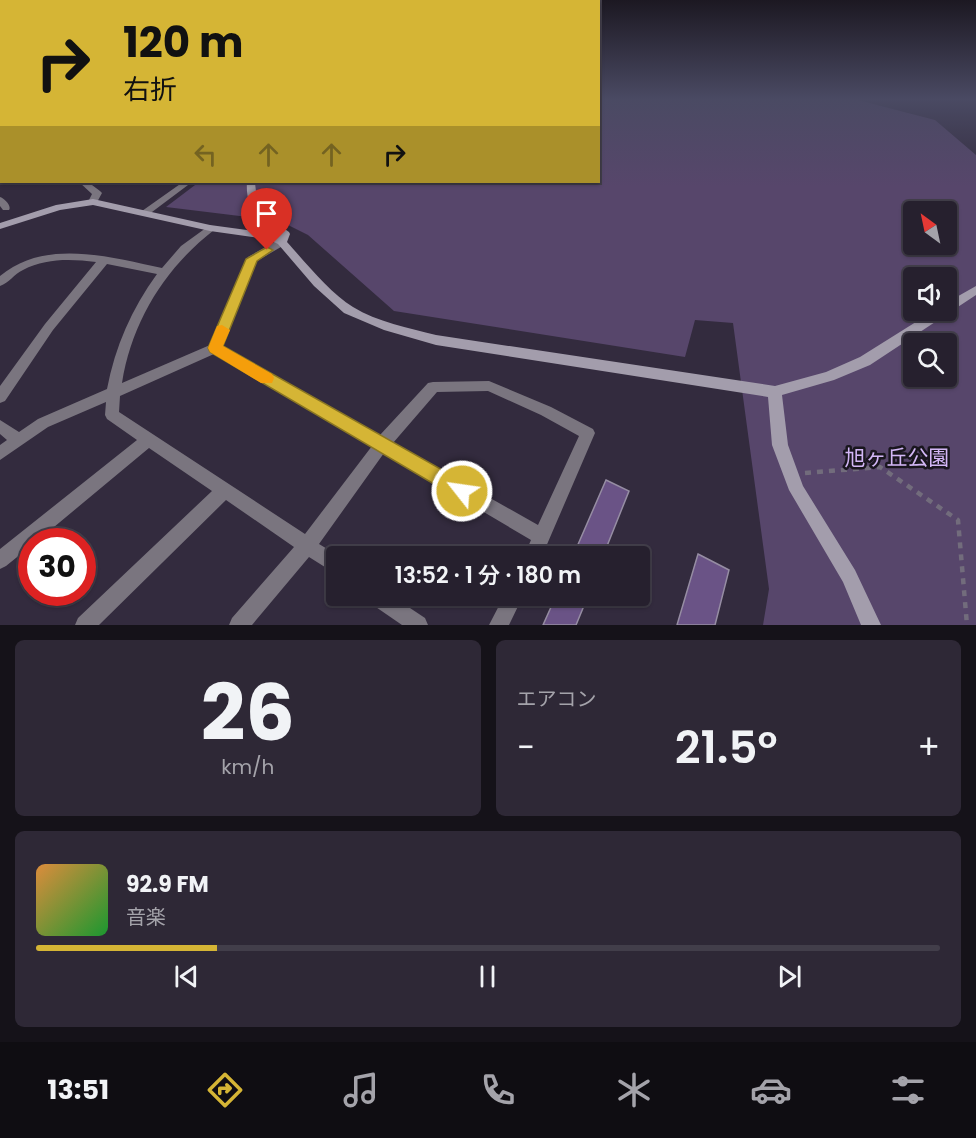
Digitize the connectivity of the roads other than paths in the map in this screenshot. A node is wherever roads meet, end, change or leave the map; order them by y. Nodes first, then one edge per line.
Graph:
1 (84, 183) edge
2 (187, 183) edge
3 (251, 183) edge
4 (93, 202) junction
5 (145, 213) junction
6 (0, 226) edge
7 (210, 228) junction
8 (282, 242) junction
9 (103, 261) junction
10 (166, 272) junction
11 (0, 282) edge
12 (976, 290) edge
13 (957, 303) edge
14 (929, 321) edge
15 (215, 348) junction
16 (775, 392) junction
17 (111, 394) junction
18 (0, 397) edge
19 (0, 426) edge
20 (149, 439) junction
21 (19, 440) junction
22 (382, 444) junction
23 (0, 453) edge
24 (225, 490) junction
25 (543, 537) junction
26 (308, 544) junction
27 (538, 546) edge
28 (326, 558) edge
29 (0, 560) edge
30 (390, 606) edge
31 (509, 606) edge
32 (411, 623) edge
33 (85, 625) edge
34 (239, 625) edge
35 (499, 625) edge
36 (871, 625) edge

1 - 4 street
2 - 5 street
3 - 8 street
4 - 5 street
4 - 6 street
5 - 7 street
7 - 8 street
7 - 10 street
8 - 15 street
8 - 16 street
9 - 10 street
9 - 11 street
9 - 18 street
10 - 17 street
12 - 13 street
14 - 16 street
15 - 17 street
15 - 22 street
16 - 36 street
17 - 20 street
17 - 21 street
19 - 21 street
20 - 24 street
20 - 29 street
21 - 23 street
22 - 25 street
22 - 25 street
22 - 26 street
24 - 26 street
24 - 33 street
25 - 27 street
26 - 28 street
26 - 34 street
30 - 32 street
31 - 35 street

